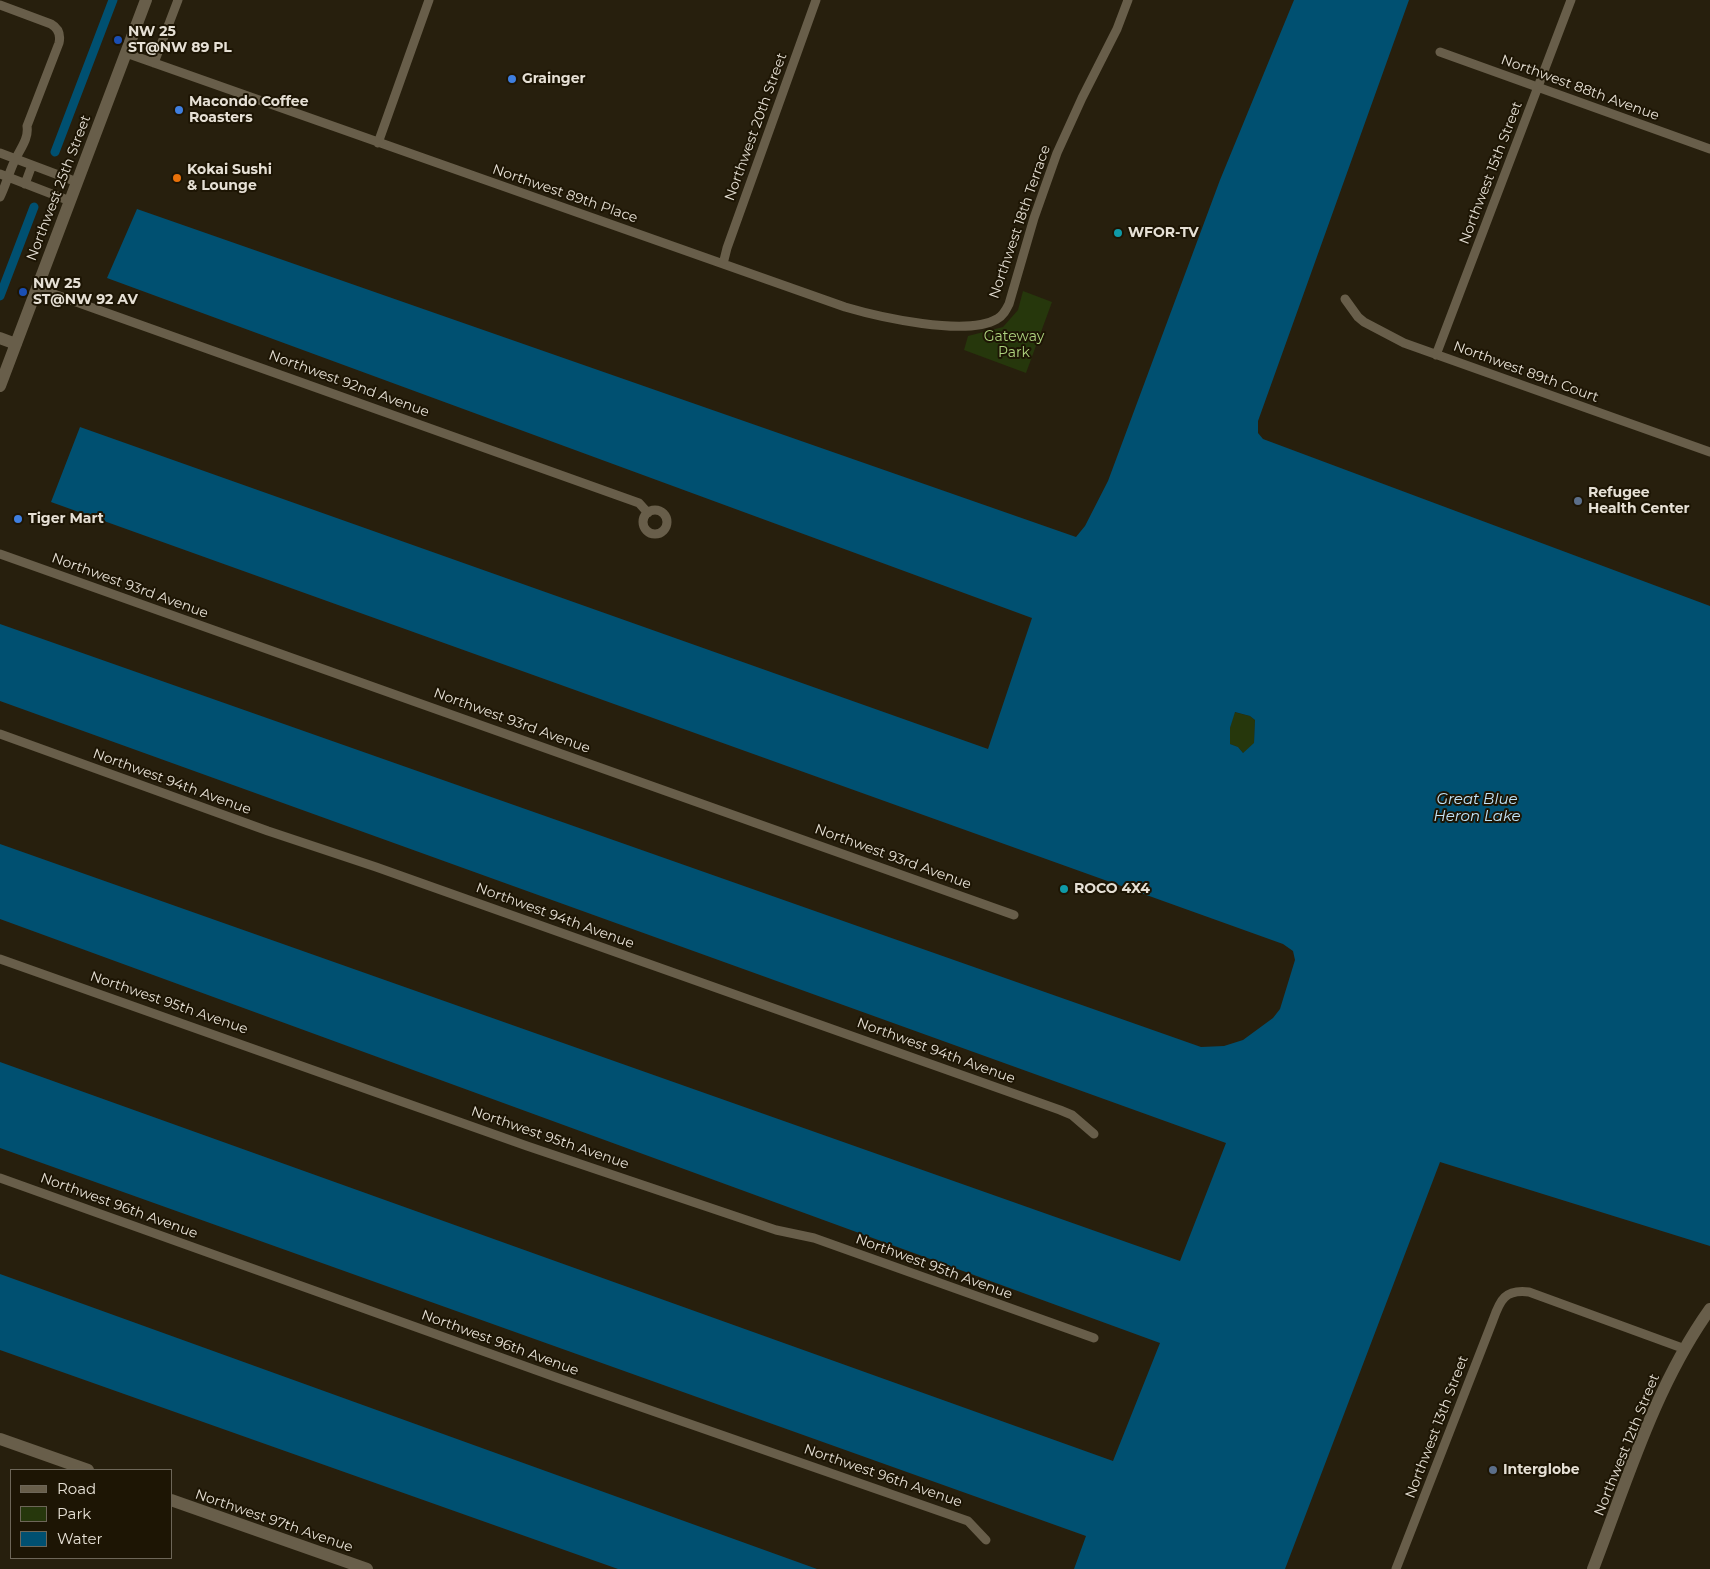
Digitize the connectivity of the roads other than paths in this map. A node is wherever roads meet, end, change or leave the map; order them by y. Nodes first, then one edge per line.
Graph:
1 (146, 0) edge
2 (178, 0) edge
3 (429, 0) edge
4 (816, 0) edge
5 (1128, 0) edge
6 (1571, 0) edge
7 (0, 5) edge
8 (1440, 52) dead end
9 (126, 53) junction
10 (154, 64) junction
11 (1537, 87) junction
12 (378, 142) junction
13 (1710, 149) edge
14 (0, 153) edge
15 (15, 159) junction
16 (32, 165) junction
17 (4, 175) edge
18 (77, 182) junction
19 (25, 184) junction
20 (0, 197) edge
21 (70, 201) junction
22 (723, 264) junction
23 (37, 288) junction
24 (1345, 300) dead end
25 (1001, 317) joint
26 (0, 338) edge
27 (16, 344) junction
28 (1436, 355) junction
29 (0, 386) edge
30 (1710, 452) edge
31 (648, 513) dead end
32 (0, 554) edge
33 (0, 734) edge
34 (1014, 915) dead end
35 (0, 959) edge
36 (1094, 1134) dead end
37 (0, 1178) edge
38 (1710, 1309) edge
39 (1094, 1338) dead end
40 (1685, 1349) junction
41 (0, 1439) edge
42 (85, 1469) edge
43 (172, 1500) edge
44 (986, 1540) dead end
45 (367, 1569) edge
46 (1396, 1569) edge
47 (1593, 1569) edge

1 - 9 main road, Northwest 25th Street
2 - 10 street
3 - 12 street
4 - 22 street, Northwest 20th Street
5 - 25 street, Northwest 18th Terrace
6 - 11 street, Northwest 15th Street
7 - 15 street
8 - 11 street, Northwest 88th Avenue
9 - 10 street, Northwest 89th Place
9 - 18 main road, Northwest 25th Street
10 - 12 street, Northwest 89th Place
11 - 13 street, Northwest 88th Avenue
11 - 28 street, Northwest 15th Street
12 - 22 street, Northwest 89th Place
14 - 15 street
15 - 16 street
15 - 17 street
16 - 18 street
16 - 19 street
17 - 19 street
17 - 20 street
18 - 21 main road, Northwest 25th Street
19 - 21 street
21 - 23 main road, Northwest 25th Street
22 - 25 street, Northwest 89th Place
23 - 27 main road, Northwest 25th Street
23 - 31 street, Northwest 92nd Avenue
24 - 28 street, Northwest 89th Court
26 - 27 main road
27 - 29 main road, Northwest 25th Street
28 - 30 street, Northwest 89th Court
32 - 34 street, Northwest 93rd Avenue
33 - 36 street, Northwest 94th Avenue
35 - 39 street, Northwest 95th Avenue
37 - 44 street, Northwest 96th Avenue
38 - 40 main road, Northwest 12th Street
40 - 46 street, Northwest 13th Street
40 - 47 main road, Northwest 12th Street
41 - 42 main road
43 - 45 main road, Northwest 97th Avenue

